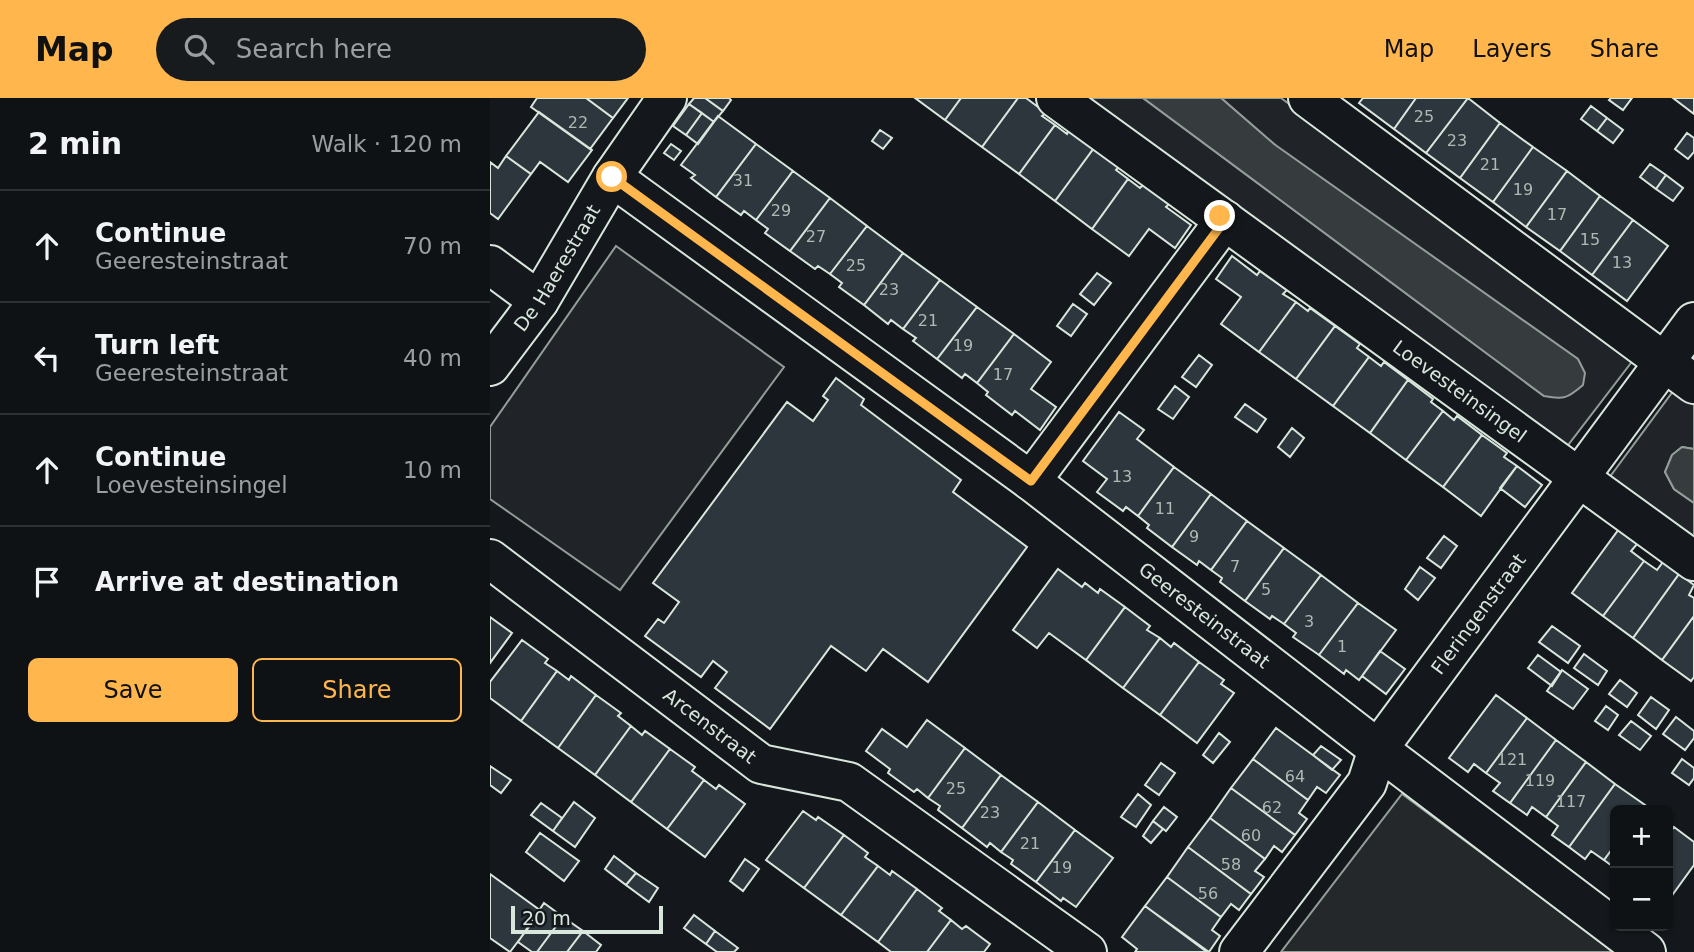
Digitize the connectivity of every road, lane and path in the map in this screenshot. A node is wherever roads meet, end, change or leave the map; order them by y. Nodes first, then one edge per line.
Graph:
1 (667, 98) edge
2 (1056, 98) edge
3 (1308, 98) edge
4 (612, 177) junction
5 (1225, 220) junction
6 (490, 265) edge
7 (539, 301) junction
8 (1694, 322) edge
9 (490, 366) edge
10 (1680, 373) edge
11 (1578, 477) junction
12 (1031, 481) junction
13 (490, 559) edge
14 (1694, 561) edge
15 (1378, 749) junction
16 (1087, 952) edge
17 (1239, 952) edge
18 (1646, 952) edge

1 - 4 street, De Haerestraat
2 - 5 street, Loevesteinsingel
3 - 10 street
4 - 7 street, De Haerestraat
4 - 12 street, Geeresteinstraat
5 - 11 street, Loevesteinsingel
5 - 12 street
6 - 7 street
7 - 9 street, De Haerestraat
8 - 10 street, Fleringenstraat
10 - 11 street, Fleringenstraat
11 - 14 street, Loevesteinsingel
11 - 15 street, Fleringenstraat
12 - 15 street, Geeresteinstraat
13 - 16 street, Arcenstraat
15 - 17 street, Fleringenstraat
15 - 18 street

